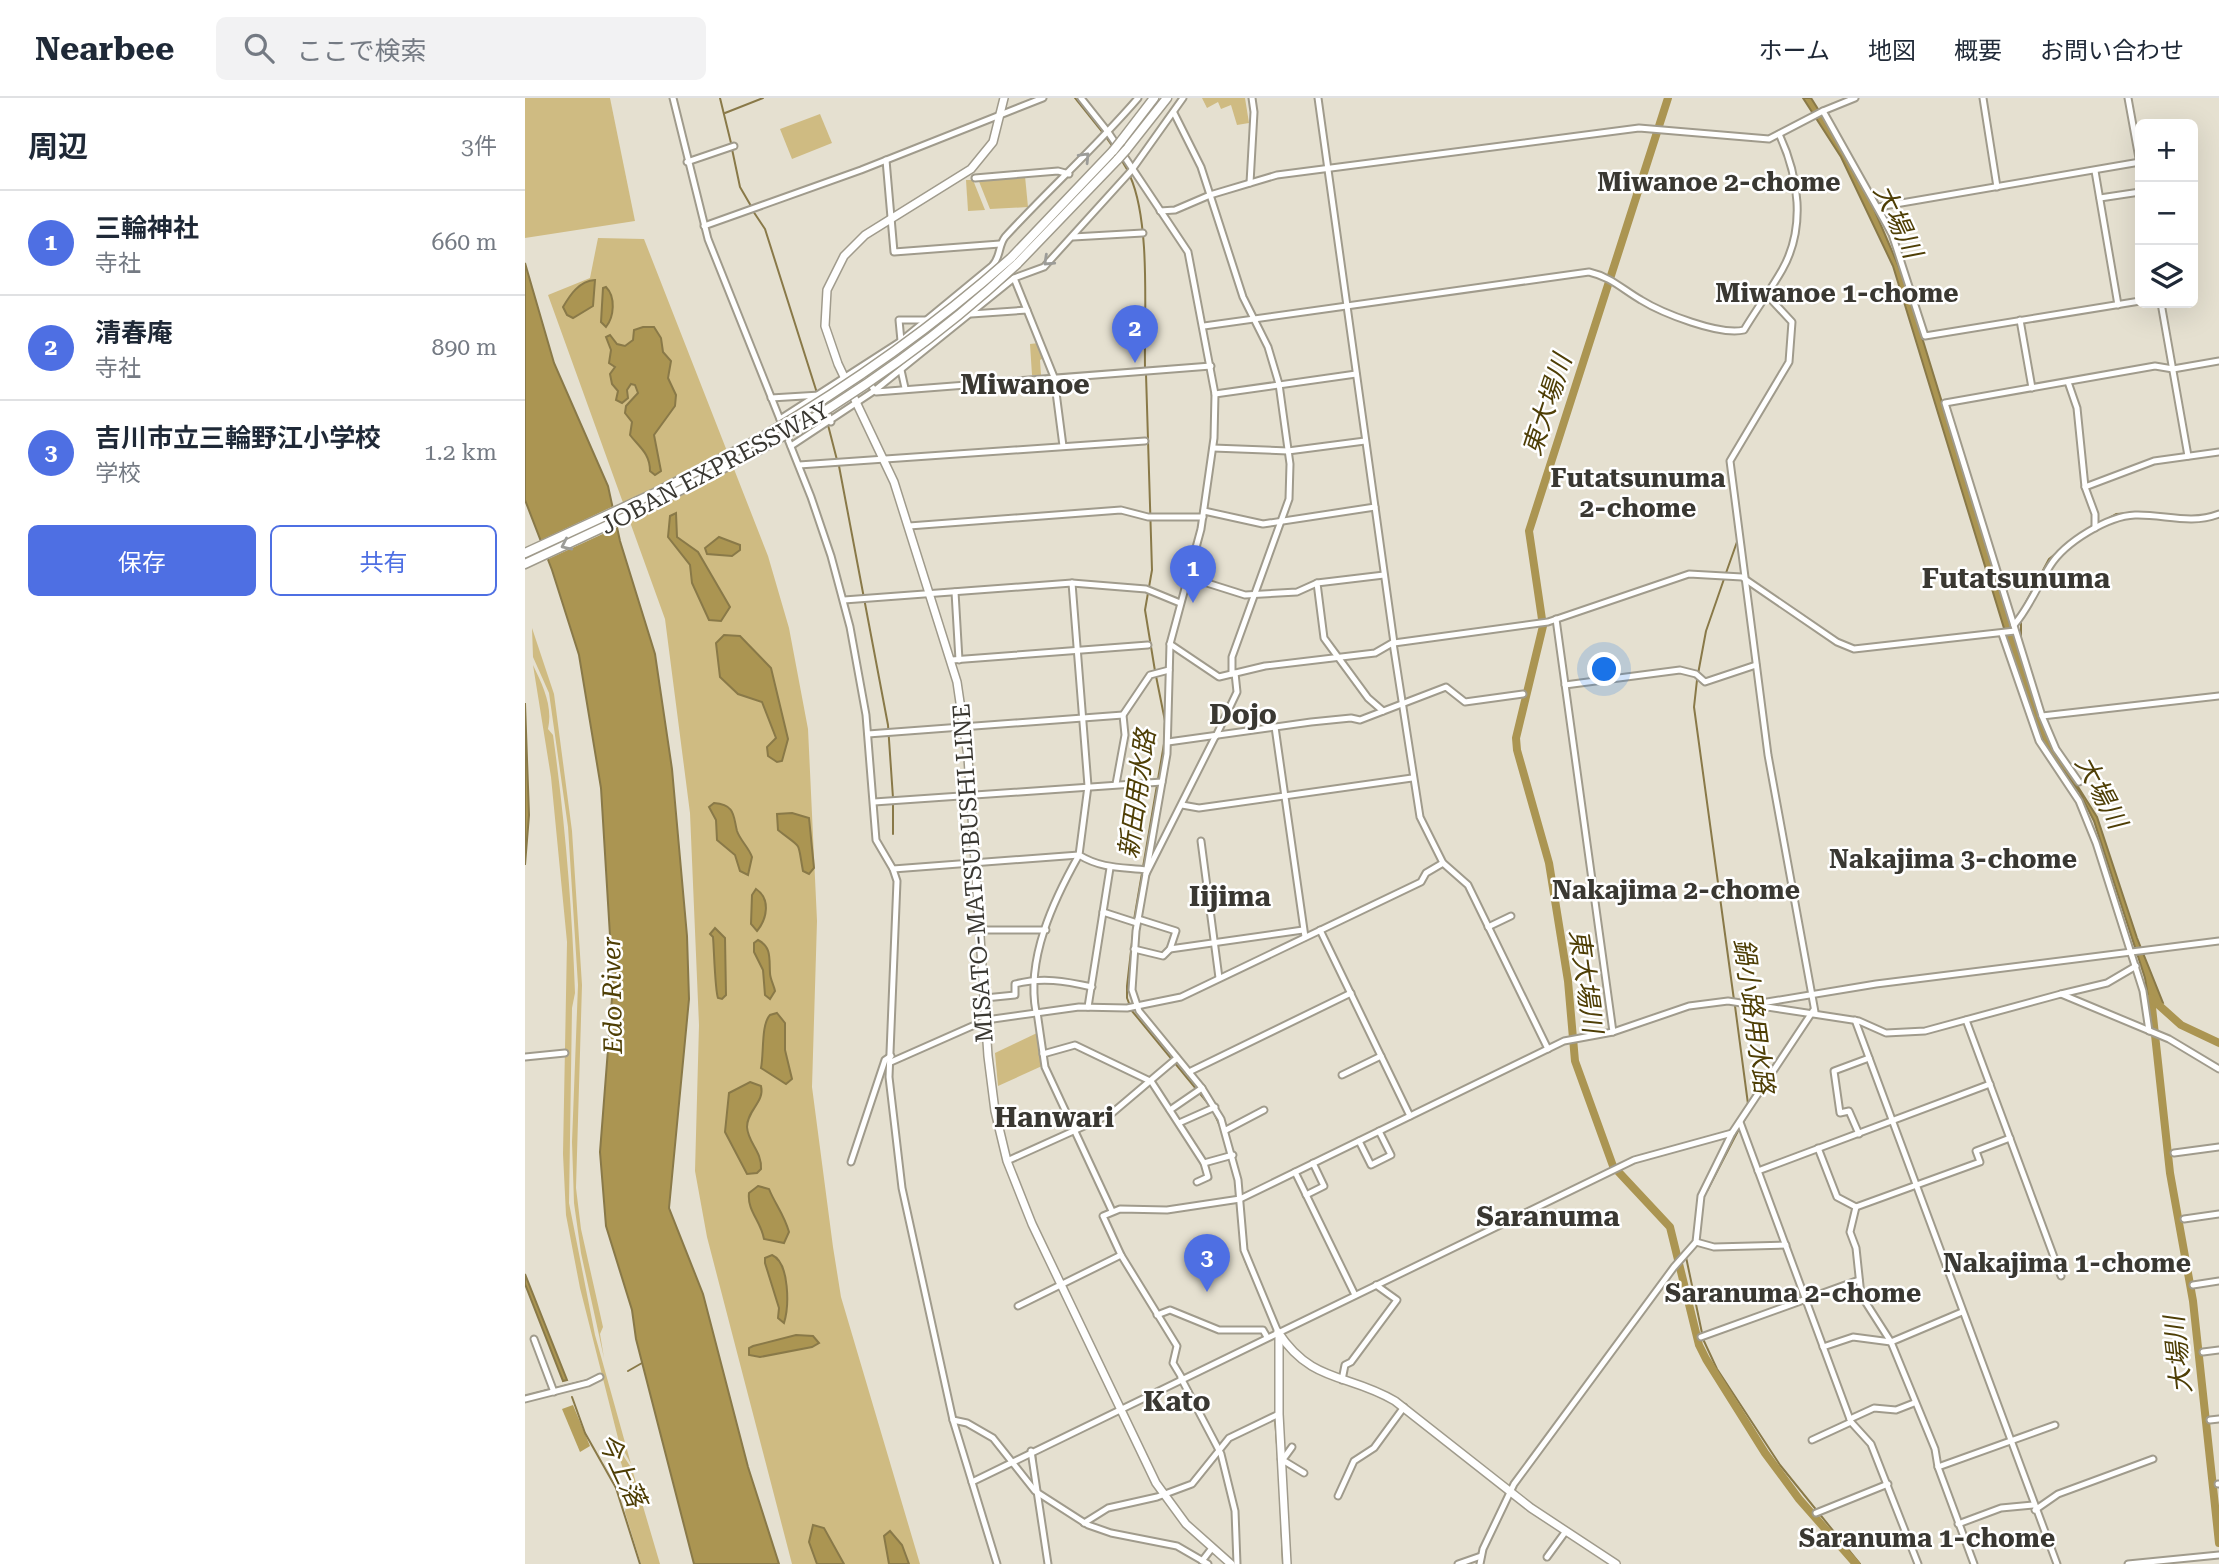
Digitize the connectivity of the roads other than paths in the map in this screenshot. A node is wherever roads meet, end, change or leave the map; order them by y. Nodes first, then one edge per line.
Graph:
1 (673, 98) edge
2 (1004, 98) edge
3 (1043, 98) edge
4 (1081, 98) edge
5 (1138, 98) edge
6 (1154, 98) edge
7 (1184, 98) edge
8 (1252, 98) edge
9 (1318, 98) edge
10 (1856, 98) edge
11 (1983, 98) edge
12 (2128, 98) edge
13 (1172, 106) edge
14 (1822, 111) junction
15 (1002, 114) junction
16 (1779, 134) junction
17 (1106, 135) junction
18 (2135, 136) edge
19 (734, 146) dead end
20 (886, 160) junction
21 (687, 162) junction
22 (2135, 165) edge
23 (1328, 170) junction
24 (1130, 171) junction
25 (2095, 171) junction
26 (1069, 174) junction
27 (975, 178) dead end
28 (1250, 183) junction
29 (1997, 187) junction
30 (2135, 193) edge
31 (1210, 195) junction
32 (2100, 198) junction
33 (1878, 207) junction
34 (1160, 211) junction
35 (893, 219) junction
36 (704, 226) junction
37 (1140, 233) dead end
38 (1073, 237) junction
39 (1000, 244) junction
40 (1014, 261) junction
41 (996, 262) junction
42 (1012, 279) junction
43 (1766, 294) junction
44 (954, 298) junction
45 (2135, 302) edge
46 (2118, 305) junction
47 (1347, 306) junction
48 (2162, 308) edge
49 (1027, 310) junction
50 (971, 314) junction
51 (1253, 319) junction
52 (928, 320) junction
53 (2019, 320) junction
54 (1204, 326) junction
55 (899, 342) junction
56 (2219, 362) edge
57 (911, 363) junction
58 (1211, 366) junction
59 (2173, 369) junction
60 (901, 370) junction
61 (859, 371) junction
62 (1356, 374) junction
63 (1054, 377) junction
64 (845, 380) junction
65 (2069, 382) junction
66 (1279, 384) junction
67 (905, 388) junction
68 (2032, 388) junction
69 (874, 391) junction
70 (1215, 394) junction
71 (818, 395) junction
72 (771, 398) junction
73 (858, 403) junction
74 (780, 419) junction
75 (828, 423) junction
76 (1145, 441) dead end
77 (1365, 441) junction
78 (791, 446) junction
79 (1063, 446) junction
80 (1213, 448) junction
81 (1288, 452) junction
82 (2219, 452) edge
83 (2188, 456) junction
84 (884, 460) junction
85 (799, 465) junction
86 (2085, 487) junction
87 (1375, 508) junction
88 (1203, 514) junction
89 (2219, 514) edge
90 (1280, 521) junction
91 (909, 526) junction
92 (2095, 526) junction
93 (525, 553) edge
94 (525, 564) edge
95 (1384, 575) junction
96 (1188, 577) junction
97 (1746, 579) junction
98 (1072, 583) junction
99 (1317, 583) junction
100 (955, 592) junction
101 (931, 593) junction
102 (1255, 595) junction
103 (844, 600) junction
104 (1181, 603) junction
105 (1556, 619) junction
106 (2014, 629) junction
107 (2003, 634) junction
108 (1393, 643) junction
109 (1170, 644) junction
110 (1148, 645) dead end
111 (1077, 650) junction
112 (1338, 656) junction
113 (955, 660) junction
114 (1756, 665) junction
115 (1169, 670) junction
116 (1234, 673) junction
117 (1565, 685) junction
118 (1523, 694) dead end
119 (2219, 696) edge
120 (1402, 705) junction
121 (1383, 711) junction
122 (1123, 715) junction
123 (2042, 716) junction
124 (1083, 718) junction
125 (966, 727) junction
126 (1275, 727) junction
127 (868, 734) junction
128 (1216, 736) junction
129 (1168, 742) junction
130 (1412, 778) junction
131 (1160, 782) junction
132 (2078, 782) dead end
133 (1116, 783) junction
134 (1088, 786) junction
135 (971, 794) junction
136 (1284, 796) junction
137 (874, 802) junction
138 (1182, 804) junction
139 (1201, 841) dead end
140 (1079, 855) junction
141 (977, 863) junction
142 (1443, 863) junction
143 (1110, 868) junction
144 (893, 869) junction
145 (1144, 871) junction
146 (1103, 912) junction
147 (1511, 916) dead end
148 (1136, 922) junction
149 (1488, 927) junction
150 (982, 930) junction
151 (1046, 930) junction
152 (1320, 930) junction
153 (1304, 934) junction
154 (2219, 941) edge
155 (1214, 943) junction
156 (1134, 949) junction
157 (1170, 949) junction
158 (2130, 950) junction
159 (2136, 966) junction
160 (1219, 978) junction
161 (1033, 979) junction
162 (1092, 987) junction
163 (1351, 993) junction
164 (1812, 994) junction
165 (2061, 994) junction
166 (985, 998) junction
167 (1761, 1004) junction
168 (1088, 1007) junction
169 (1132, 1007) junction
170 (1036, 1012) junction
171 (1814, 1012) junction
172 (986, 1020) junction
173 (1855, 1020) junction
174 (1966, 1020) junction
175 (2149, 1031) junction
176 (1613, 1032) junction
177 (1548, 1049) junction
178 (565, 1053) dead end
179 (1043, 1054) junction
180 (1381, 1056) junction
181 (525, 1057) edge
182 (1869, 1058) junction
183 (891, 1059) junction
184 (1175, 1060) junction
185 (2219, 1069) edge
186 (1189, 1075) junction
187 (1342, 1075) dead end
188 (1150, 1081) junction
189 (1990, 1084) junction
190 (1200, 1090) junction
191 (1212, 1109) junction
192 (1170, 1110) junction
193 (1264, 1110) dead end
194 (1410, 1116) junction
195 (1892, 1121) junction
196 (1740, 1122) junction
197 (1179, 1123) junction
198 (1226, 1130) junction
199 (1379, 1131) junction
200 (1074, 1133) junction
201 (1732, 1133) junction
202 (1859, 1134) junction
203 (2010, 1138) junction
204 (1359, 1141) junction
205 (2219, 1147) edge
206 (1818, 1148) junction
207 (2174, 1153) dead end
208 (1230, 1155) junction
209 (1007, 1161) junction
210 (851, 1162) dead end
211 (1204, 1163) junction
212 (1313, 1163) junction
213 (1758, 1171) junction
214 (1295, 1172) junction
215 (1197, 1182) dead end
216 (1916, 1186) junction
217 (1306, 1195) junction
218 (1237, 1199) junction
219 (1856, 1207) junction
220 (1112, 1211) junction
221 (2219, 1214) edge
222 (2184, 1219) dead end
223 (1696, 1242) junction
224 (1786, 1245) junction
225 (1121, 1255) junction
226 (2061, 1276) dead end
227 (1859, 1280) junction
228 (2219, 1282) edge
229 (1376, 1285) junction
230 (2193, 1285) dead end
231 (1061, 1286) junction
232 (1355, 1295) junction
233 (1806, 1300) junction
234 (1018, 1306) dead end
235 (1962, 1312) junction
236 (1157, 1315) junction
237 (1278, 1332) junction
238 (1268, 1337) junction
239 (1701, 1338) dead end
240 (534, 1339) dead end
241 (1891, 1342) junction
242 (1823, 1347) junction
243 (2219, 1350) edge
244 (2203, 1352) dead end
245 (600, 1377) dead end
246 (1182, 1378) junction
247 (1342, 1380) junction
248 (553, 1390) junction
249 (525, 1399) edge
250 (1914, 1403) junction
251 (1403, 1407) junction
252 (1120, 1408) junction
253 (1279, 1414) junction
254 (2219, 1419) edge
255 (953, 1420) junction
256 (1851, 1420) junction
257 (2210, 1420) dead end
258 (2055, 1425) dead end
259 (1812, 1440) dead end
260 (2010, 1440) junction
261 (1293, 1447) dead end
262 (1031, 1451) junction
263 (1219, 1451) junction
264 (1283, 1459) junction
265 (2153, 1459) dead end
266 (1014, 1461) junction
267 (1938, 1467) junction
268 (1304, 1473) dead end
269 (972, 1482) junction
270 (1888, 1485) junction
271 (1035, 1491) junction
272 (1509, 1491) junction
273 (1163, 1494) junction
274 (1338, 1496) dead end
275 (2034, 1508) junction
276 (1816, 1513) dead end
277 (1084, 1523) junction
278 (1958, 1524) junction
279 (1566, 1531) junction
280 (1212, 1548) junction
281 (2218, 1555) edge
282 (1481, 1556) junction
283 (1547, 1557) dead end
284 (1205, 1562) edge
285 (997, 1564) edge
286 (1048, 1564) edge
287 (1231, 1564) edge
288 (1237, 1564) edge
289 (1287, 1564) edge
290 (1458, 1564) edge
291 (1479, 1564) edge
292 (1616, 1564) edge
293 (1918, 1564) edge
294 (1974, 1564) edge
295 (2057, 1564) edge
296 (2128, 1564) edge

1 - 21 street
2 - 15 main road, MISATO-MATSUBUSHI LINE
3 - 15 street
4 - 17 street
5 - 17 street
6 - 40 highway, JOBAN EXPRESSWAY, bridge
7 - 13 street
8 - 28 street
9 - 23 street
10 - 14 street
11 - 29 street
12 - 18 street
13 - 24 street
13 - 31 street
13 - 40 highway, JOBAN EXPRESSWAY, bridge
14 - 16 street
14 - 33 street
15 - 20 street
15 - 35 main road, MISATO-MATSUBUSHI LINE
16 - 23 street
16 - 43 street
17 - 24 street
26 -> 17 street
19 - 21 street
20 - 35 street
20 - 36 street
21 - 36 street
22 - 25 street
23 - 28 street
23 - 47 street
24 - 34 street
24 - 38 street
25 - 29 street
25 - 32 street
26 - 27 street
26 - 39 street
28 - 31 street
29 - 33 street
30 - 32 street
31 - 34 street
31 - 51 street
32 - 46 street
33 - 53 street
34 - 54 street
35 - 39 street
35 - 64 main road, MISATO-MATSUBUSHI LINE
36 - 72 street
37 - 38 street
38 -> 42 street
39 - 41 street
40 - 93 highway, JOBAN EXPRESSWAY, bridge
40 -> 94 highway, JOBAN EXPRESSWAY, bridge
41 - 42 street
41 - 44 street
42 - 49 street
42 - 50 street
43 - 47 street
43 - 97 street
44 - 50 street
44 - 52 street
45 - 46 street
46 - 53 street
47 - 51 street
47 - 62 street
48 - 59 street
49 - 50 street
49 - 63 street
50 - 57 street
51 - 54 street
51 - 66 street
52 - 55 street
52 - 55 street
53 - 68 street
54 - 58 street
55 - 57 street
55 - 61 street
56 - 59 street
57 - 60 street
58 - 63 street
58 - 70 street
59 - 65 street
59 - 83 street
60 - 67 street
60 - 69 street
61 - 64 street
61 - 69 street
62 - 66 street
62 - 77 street
63 - 67 street
63 - 79 street
64 - 71 street
64 - 73 main road, MISATO-MATSUBUSHI LINE
65 - 68 street
65 - 86 street
66 - 70 street
66 - 81 street
67 - 69 street
68 - 106 street
69 - 73 street
70 - 80 street
71 - 72 street
71 - 74 street
71 - 75 street
72 - 74 street
73 - 75 street
73 - 84 main road, MISATO-MATSUBUSHI LINE
74 - 78 street
75 - 78 street
76 - 79 street
77 - 81 street
77 - 87 street
78 - 85 street
79 - 84 street
80 - 81 street
80 - 88 street
81 - 90 street
82 - 83 street
83 - 86 street
84 - 85 street
84 - 91 main road, MISATO-MATSUBUSHI LINE
85 - 103 street
86 - 92 street
87 - 90 street
87 - 95 street
88 - 90 street
88 - 91 street
88 - 96 street
89 - 92 street
90 - 102 street
91 - 101 main road, MISATO-MATSUBUSHI LINE
92 - 106 street
95 - 99 street
95 - 108 street
96 - 102 street
96 - 104 street
97 - 105 street
97 - 107 street
97 - 114 street
98 - 100 street
98 - 104 street
98 - 111 street
99 - 102 street
99 - 112 street
100 - 101 street
100 - 113 street
101 - 103 street
101 - 113 main road, MISATO-MATSUBUSHI LINE
102 - 116 street
103 - 127 street
104 - 109 street
105 - 108 street
105 - 117 street
106 - 107 street
106 - 123 street
107 - 158 street
108 - 112 street
108 - 120 street
109 - 115 street
109 - 116 street
110 - 111 street
111 - 113 street
111 - 124 street
112 - 116 street
112 - 121 street
113 - 125 main road, MISATO-MATSUBUSHI LINE
114 - 117 street
114 - 164 street
115 - 122 street
115 - 129 street
116 - 128 street
117 - 176 street
118 - 120 street
119 - 123 street
120 - 121 street
120 - 130 street
121 - 126 street
122 - 124 street
122 - 133 street
123 - 132 street
124 - 125 street
124 - 134 street
125 - 127 street
125 - 135 main road, MISATO-MATSUBUSHI LINE
126 - 128 street
126 - 136 street
127 - 137 street
128 - 129 street
128 - 138 street
129 - 131 street
130 - 136 street
130 - 142 street
131 - 133 street
131 - 145 street
133 - 134 street
134 - 135 street
134 - 140 street
135 - 137 street
135 - 141 main road, MISATO-MATSUBUSHI LINE
136 - 138 street
136 - 153 street
137 - 144 street
138 - 145 street
139 - 155 street
140 - 141 street
140 - 143 street
140 - 151 street
141 - 144 street
141 - 150 main road, MISATO-MATSUBUSHI LINE
142 - 149 street
142 - 152 street
143 - 145 street
143 - 146 street
144 - 183 street
145 - 148 street
146 - 148 street
146 - 162 street
147 - 149 street
148 - 156 street
148 - 157 street
149 - 177 street
150 - 151 street
150 - 166 main road, MISATO-MATSUBUSHI LINE
151 - 161 street
152 - 153 street
152 - 163 street
153 - 155 street
153 - 160 street
154 - 158 street
155 - 157 street
155 - 160 street
156 - 157 street
156 - 169 street
158 - 159 street
158 - 164 street
159 - 165 street
159 - 175 street
160 - 169 street
161 - 162 street
161 - 166 street
161 - 170 street
162 - 168 street
163 - 180 street
163 - 186 street
164 - 167 street
164 - 171 street
165 - 174 street
165 - 175 street
166 - 172 main road, MISATO-MATSUBUSHI LINE
167 - 171 street
167 - 176 street
168 - 169 street
168 - 170 street
169 - 184 street
170 - 172 street
170 - 179 street
171 - 173 street
171 - 196 street
172 - 183 street
172 - 209 main road, MISATO-MATSUBUSHI LINE
173 - 174 street
173 - 182 street
174 - 189 street
175 - 185 street
176 - 177 street
177 - 194 street
178 - 181 street
179 - 188 street
179 - 200 street
180 - 187 street
180 - 194 street
182 - 195 street
182 - 202 street
183 - 210 street
183 - 255 street
184 - 186 street
184 - 188 street
186 - 190 street
188 - 192 street
188 - 200 street
189 - 195 street
189 - 203 street
190 - 191 street
190 - 192 street
191 - 197 street
191 - 198 street
192 - 197 street
193 - 198 street
194 - 199 street
195 - 202 street
195 - 216 street
196 - 201 street
196 - 213 street
197 - 211 street
198 - 208 street
199 - 204 street
199 - 204 street
200 - 209 street
200 - 220 street
201 - 223 street
201 - 229 street
202 - 206 street
203 - 216 street
203 - 226 street
204 - 212 street
205 - 207 street
206 - 213 street
206 - 219 street
208 - 211 street
208 - 218 street
209 - 231 main road, MISATO-MATSUBUSHI LINE
211 - 215 street
212 - 214 street
212 - 217 street
213 - 224 street
214 - 217 street
214 - 218 street
216 - 219 street
216 - 235 street
217 - 232 street
218 - 220 street
218 - 237 street
219 - 227 street
220 - 225 street
221 - 222 street
223 - 224 street
223 - 272 street
224 - 233 street
225 - 231 street
225 - 236 street
227 - 233 street
227 - 241 street
228 - 230 street
229 - 232 street
229 - 247 street
231 - 234 street
231 - 252 main road, MISATO-MATSUBUSHI LINE
232 - 237 street
233 - 239 street
233 - 242 street
235 - 241 street
235 - 260 street
236 - 238 street
236 - 246 street
237 - 238 street
237 - 247 main road
237 - 253 main road
238 - 246 street
240 - 248 street
241 - 242 street
241 - 250 street
242 - 256 street
243 - 244 street
245 - 248 street
246 - 252 street
246 - 263 street
247 - 251 main road
248 - 249 street
250 - 256 street
250 - 267 street
251 - 272 main road
251 - 274 street
252 - 262 street
252 - 273 main road, MISATO-MATSUBUSHI LINE
253 - 263 street
253 - 264 main road
254 - 257 street
255 - 266 street
255 - 269 street
256 - 259 street
256 - 270 street
258 - 260 street
260 - 267 street
260 - 275 street
261 - 264 street
262 - 266 street
262 - 271 street
263 - 273 street
263 - 288 street
264 - 268 street
264 - 289 main road
265 - 275 street
266 - 269 street
266 - 271 street
267 - 278 street
269 - 285 street
270 - 276 street
270 - 293 street
271 - 277 street
271 - 286 street
272 - 279 main road
272 - 282 street
273 - 277 street
273 - 280 main road, MISATO-MATSUBUSHI LINE
275 - 278 street
275 - 295 street
277 - 284 street
278 - 294 street
279 - 283 street
279 - 292 main road
280 - 284 street
280 - 287 main road, MISATO-MATSUBUSHI LINE
281 - 296 street
282 - 290 street
282 - 291 street

